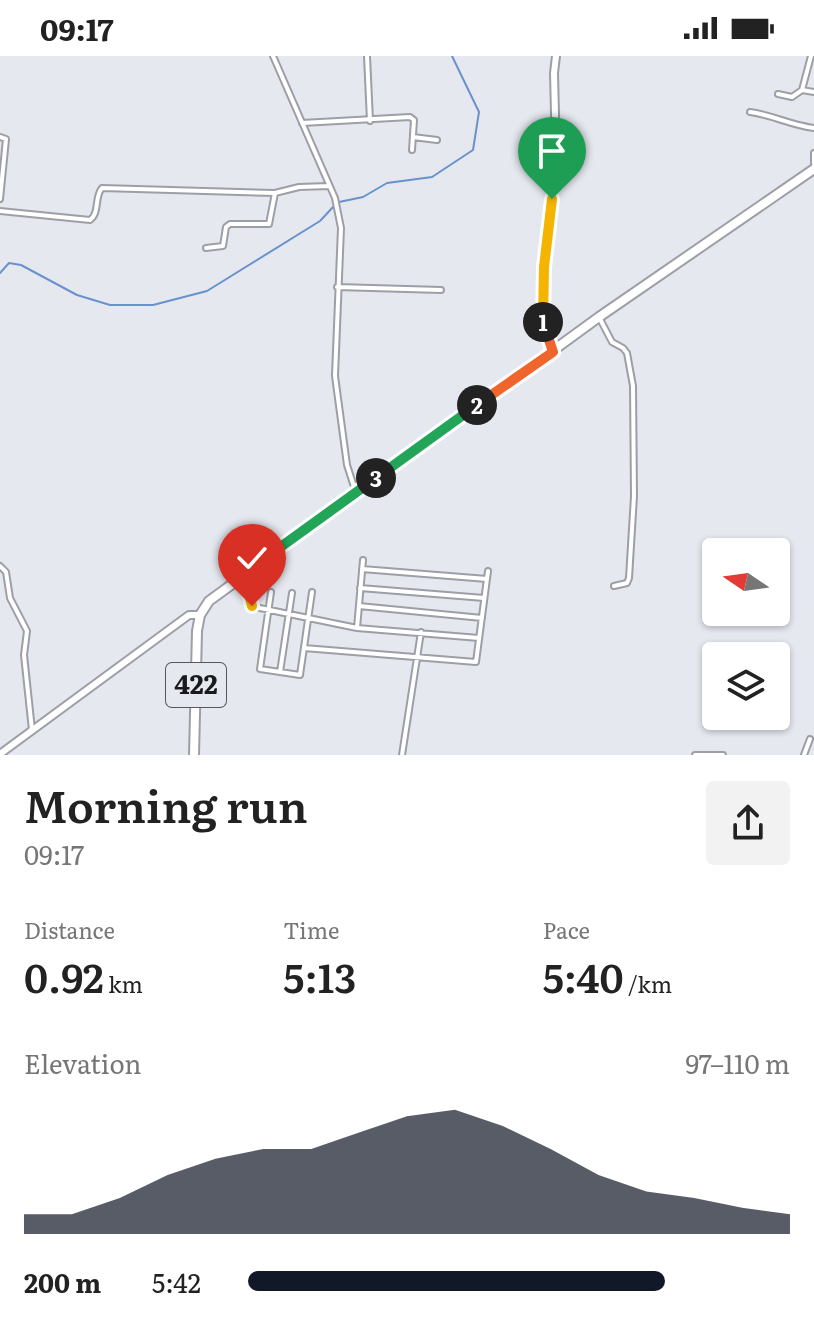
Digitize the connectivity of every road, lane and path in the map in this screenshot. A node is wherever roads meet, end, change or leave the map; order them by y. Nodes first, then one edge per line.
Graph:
1 (273, 56) edge
2 (367, 56) edge
3 (556, 56) edge
4 (811, 56) edge
5 (802, 90) junction
6 (814, 92) edge
7 (778, 94) dead end
8 (750, 112) dead end
9 (370, 121) junction
10 (302, 123) junction
11 (814, 128) edge
12 (0, 137) edge
13 (413, 137) junction
14 (437, 140) dead end
15 (412, 150) dead end
16 (814, 153) edge
17 (814, 166) edge
18 (329, 186) junction
19 (275, 193) junction
20 (0, 199) edge
21 (0, 211) edge
22 (206, 248) dead end
23 (337, 287) junction
24 (441, 290) dead end
25 (599, 317) junction
26 (553, 352) junction
27 (356, 493) junction
28 (363, 560) dead end
29 (0, 566) edge
30 (362, 569) junction
31 (488, 571) dead end
32 (244, 573) junction
33 (487, 579) junction
34 (614, 586) dead end
35 (360, 588) junction
36 (271, 592) dead end
37 (312, 592) dead end
38 (292, 593) dead end
39 (484, 598) junction
40 (359, 606) junction
41 (269, 610) junction
42 (289, 614) junction
43 (200, 615) junction
44 (308, 618) junction
45 (482, 618) junction
46 (357, 628) junction
47 (421, 632) junction
48 (479, 638) junction
49 (304, 648) junction
50 (419, 657) junction
51 (280, 672) junction
52 (32, 730) junction
53 (810, 739) dead end
54 (0, 754) edge
55 (194, 755) edge
56 (402, 755) edge
57 (695, 755) edge
58 (723, 755) edge
59 (804, 755) edge

1 - 10 street
2 - 9 street
3 - 26 street
4 - 5 street
5 - 6 street
5 - 7 street
8 - 11 street
9 - 10 street
9 - 13 street
10 - 18 street
12 - 20 street
13 - 14 street
13 - 15 street
16 - 17 street
17 - 25 main road
18 - 19 street
18 - 23 street
19 - 21 street
19 - 22 street
23 - 24 street
23 - 27 street
25 - 26 main road
25 - 34 street
26 - 27 main road
27 - 32 main road
28 - 30 street
29 - 52 street
30 - 33 street
30 - 35 street
31 - 33 street
32 - 41 street
32 - 43 main road
33 - 39 street
35 - 39 street
35 - 40 street
36 - 41 street
37 - 44 street
38 - 42 street
39 - 45 street
40 - 45 street
40 - 46 street
41 - 42 street
41 - 51 street
42 - 44 street
42 - 51 street
43 - 52 street
43 - 55 main road, 422
44 - 46 street
44 - 49 street
45 - 48 street
46 - 47 street
47 - 48 street
47 - 50 street
48 - 50 street
49 - 50 street
49 - 51 street
50 - 56 street
52 - 54 street
53 - 59 street
57 - 58 street

